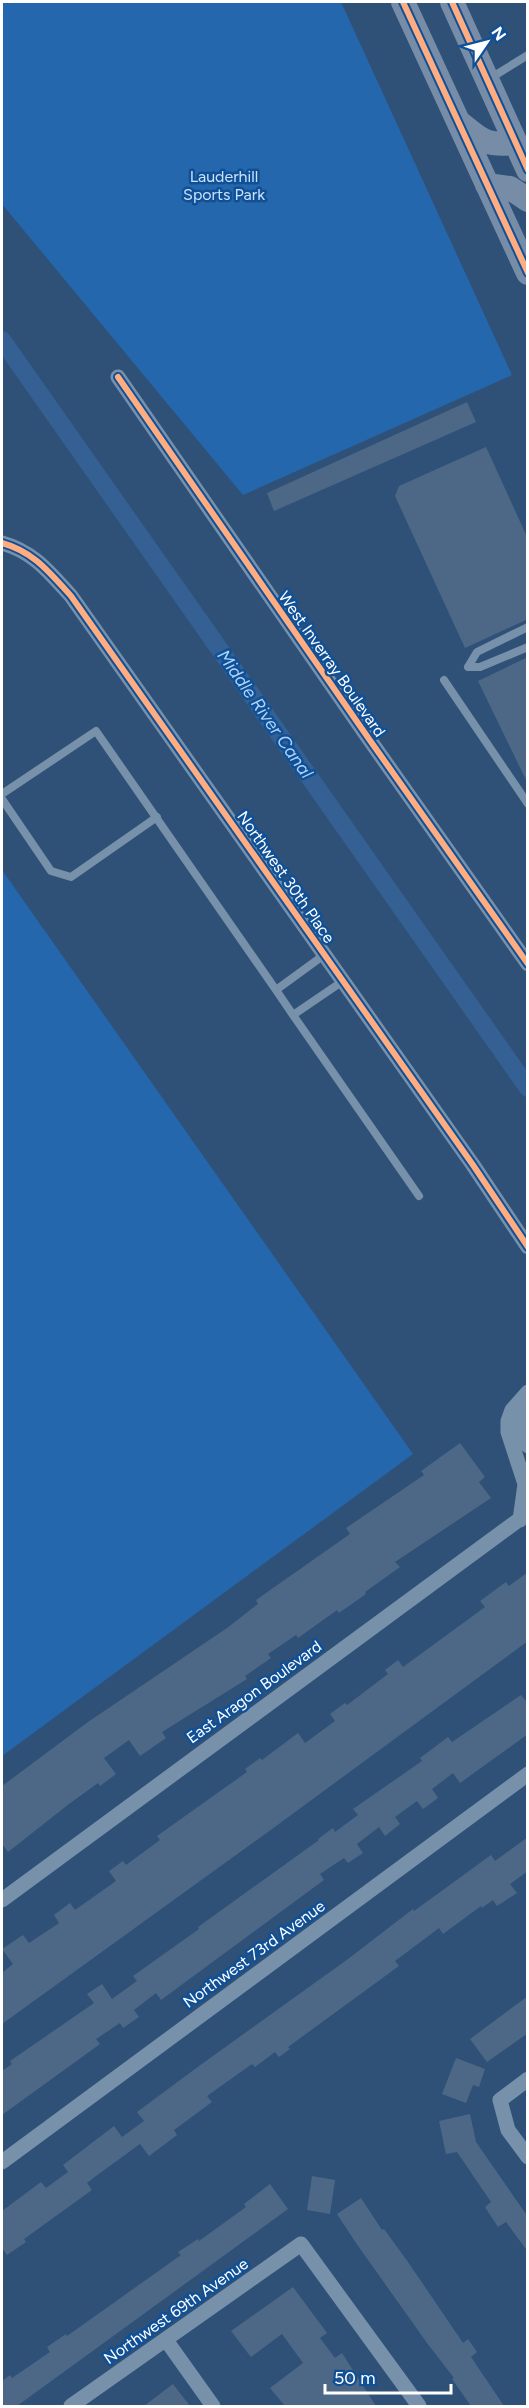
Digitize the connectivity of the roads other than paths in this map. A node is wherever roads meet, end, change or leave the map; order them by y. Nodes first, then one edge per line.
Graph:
1 (403, 2) edge
2 (452, 2) edge
3 (528, 55) edge
4 (487, 80) junction
5 (457, 120) junction
6 (518, 141) junction
7 (528, 170) edge
8 (487, 185) junction
9 (528, 200) edge
10 (528, 273) edge
11 (118, 377) dead end
12 (2, 543) edge
13 (528, 627) edge
14 (528, 646) edge
15 (444, 680) dead end
16 (2, 794) edge
17 (2, 799) edge
18 (528, 804) edge
19 (156, 818) junction
20 (324, 955) junction
21 (528, 964) edge
22 (343, 981) junction
23 (276, 990) junction
24 (293, 1015) junction
25 (418, 1196) dead end
26 (526, 1242) edge
27 (527, 1400) edge
28 (528, 1446) edge
29 (524, 1516) edge
30 (528, 1774) edge
31 (2, 1900) edge
32 (528, 2079) edge
33 (528, 2157) edge
34 (2, 2162) edge
35 (166, 2340) junction
36 (71, 2406) edge
37 (213, 2406) edge
38 (419, 2406) edge

1 - 5 main road
2 - 4 main road
3 - 4 lane
4 - 6 main road
5 - 6 main road
5 - 8 main road
6 - 7 main road
8 - 9 main road
8 - 10 main road
11 - 21 street, West Inverray Boulevard
12 - 20 street, Northwest 30th Place
13 - 14 lane
15 - 18 lane
16 - 19 lane
17 - 19 lane
19 - 23 lane
20 - 22 street, Northwest 30th Place
20 - 23 lane
22 - 24 lane
22 - 26 street, Northwest 30th Place
23 - 24 lane
24 - 25 lane
27 - 28 street
27 - 29 street
29 - 31 street, East Aragon Boulevard
30 - 34 street, Northwest 73rd Avenue
32 - 33 street
35 - 36 street, Northwest 69th Avenue
35 - 37 street
35 - 38 street, Northwest 69th Avenue

